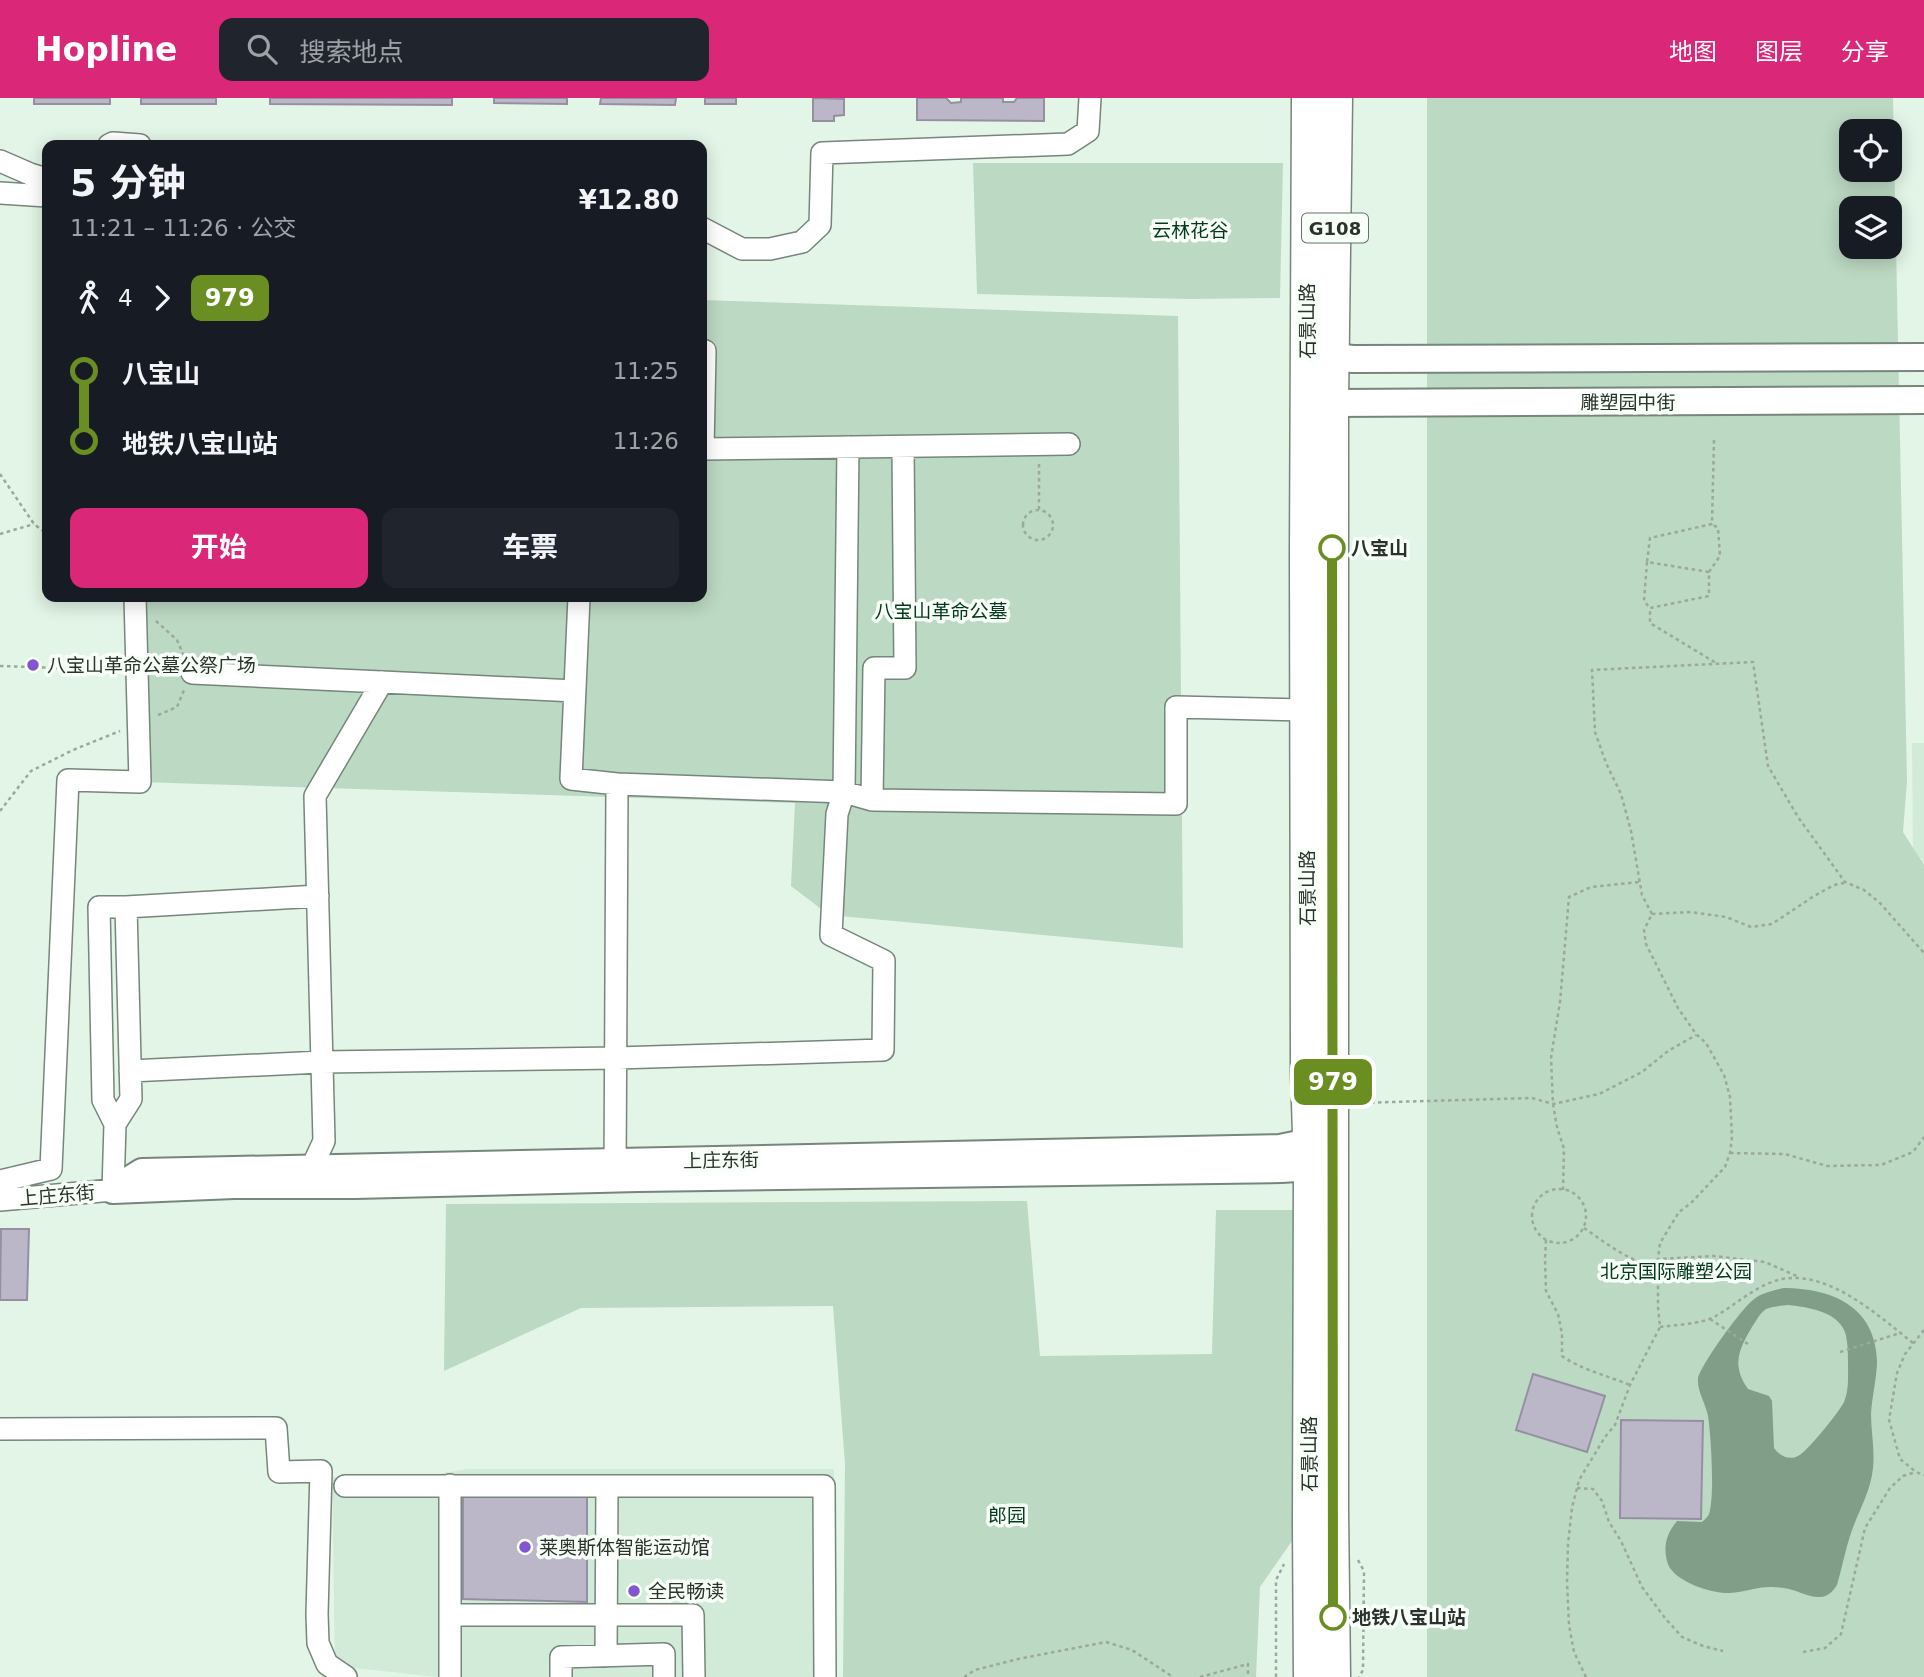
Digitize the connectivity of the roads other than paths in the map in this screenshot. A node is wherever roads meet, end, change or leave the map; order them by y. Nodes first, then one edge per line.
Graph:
1 (1090, 98) edge
2 (1308, 98) edge
3 (1336, 98) edge
4 (0, 161) edge
5 (42, 178) edge
6 (0, 193) edge
7 (42, 196) edge
8 (707, 232) edge
9 (1333, 357) junction
10 (1896, 357) junction
11 (1924, 357) edge
12 (1896, 400) junction
13 (1924, 400) edge
14 (1332, 403) junction
15 (1069, 444) dead end
16 (848, 447) junction
17 (903, 447) junction
18 (707, 449) edge
19 (135, 602) edge
20 (579, 602) edge
21 (192, 673) road end
22 (382, 682) junction
23 (575, 691) junction
24 (1307, 710) junction
25 (617, 784) junction
26 (844, 792) junction
27 (872, 800) junction
28 (318, 896) junction
29 (126, 907) junction
30 (617, 1058) junction
31 (321, 1062) junction
32 (130, 1071) junction
33 (115, 1124) junction
34 (1321, 1154) junction
35 (311, 1169) junction
36 (615, 1170) junction
37 (0, 1181) edge
38 (113, 1190) junction
39 (0, 1200) edge
40 (0, 1429) edge
41 (450, 1485) junction
42 (345, 1486) dead end
43 (607, 1486) junction
44 (451, 1615) junction
45 (607, 1615) junction
46 (606, 1656) junction
47 (345, 1677) edge
48 (450, 1677) edge
49 (561, 1677) edge
50 (664, 1677) edge
51 (694, 1677) edge
52 (825, 1677) edge
53 (1310, 1677) edge
54 (1334, 1677) edge

1 - 8 street
2 - 24 highway, 石景山路 / G108
3 - 9 highway, 石景山路 / G108
4 - 5 street
6 - 7 street
9 - 10 main road
9 - 14 highway, 石景山路 / G108
10 - 11 main road
10 - 12 main road
12 - 13 main road, 雕塑园中街
12 - 14 main road, 雕塑园中街
14 - 34 highway, 石景山路 / G108
15 - 17 street
16 - 17 street
16 - 18 street
16 - 26 street
17 - 27 street
19 - 37 street
20 - 23 street
21 - 22 street
22 - 23 street
22 - 28 street
23 - 25 street
24 - 27 street
24 - 34 highway, 石景山路 / G108
25 - 26 street
25 - 30 street
26 - 27 street
26 - 30 street
28 - 29 street
28 - 31 street
29 - 32 street
29 - 33 street
30 - 31 street
30 - 36 street
31 - 32 street
31 - 35 street
32 - 33 street
33 - 38 street
34 - 36 main road, 上庄东街
34 - 53 highway, 石景山路 / G108
34 - 54 highway, 石景山路 / G108
35 - 36 main road, 上庄东街
35 - 38 main road, 上庄东街
36 - 38 main road, 上庄东街
38 - 39 street, 上庄东街
40 - 47 street
41 - 42 street
41 - 43 street
41 - 44 street
43 - 45 street
43 - 52 street
44 - 45 street
44 - 48 street
45 - 46 street
45 - 51 street
46 - 49 street
46 - 50 street

